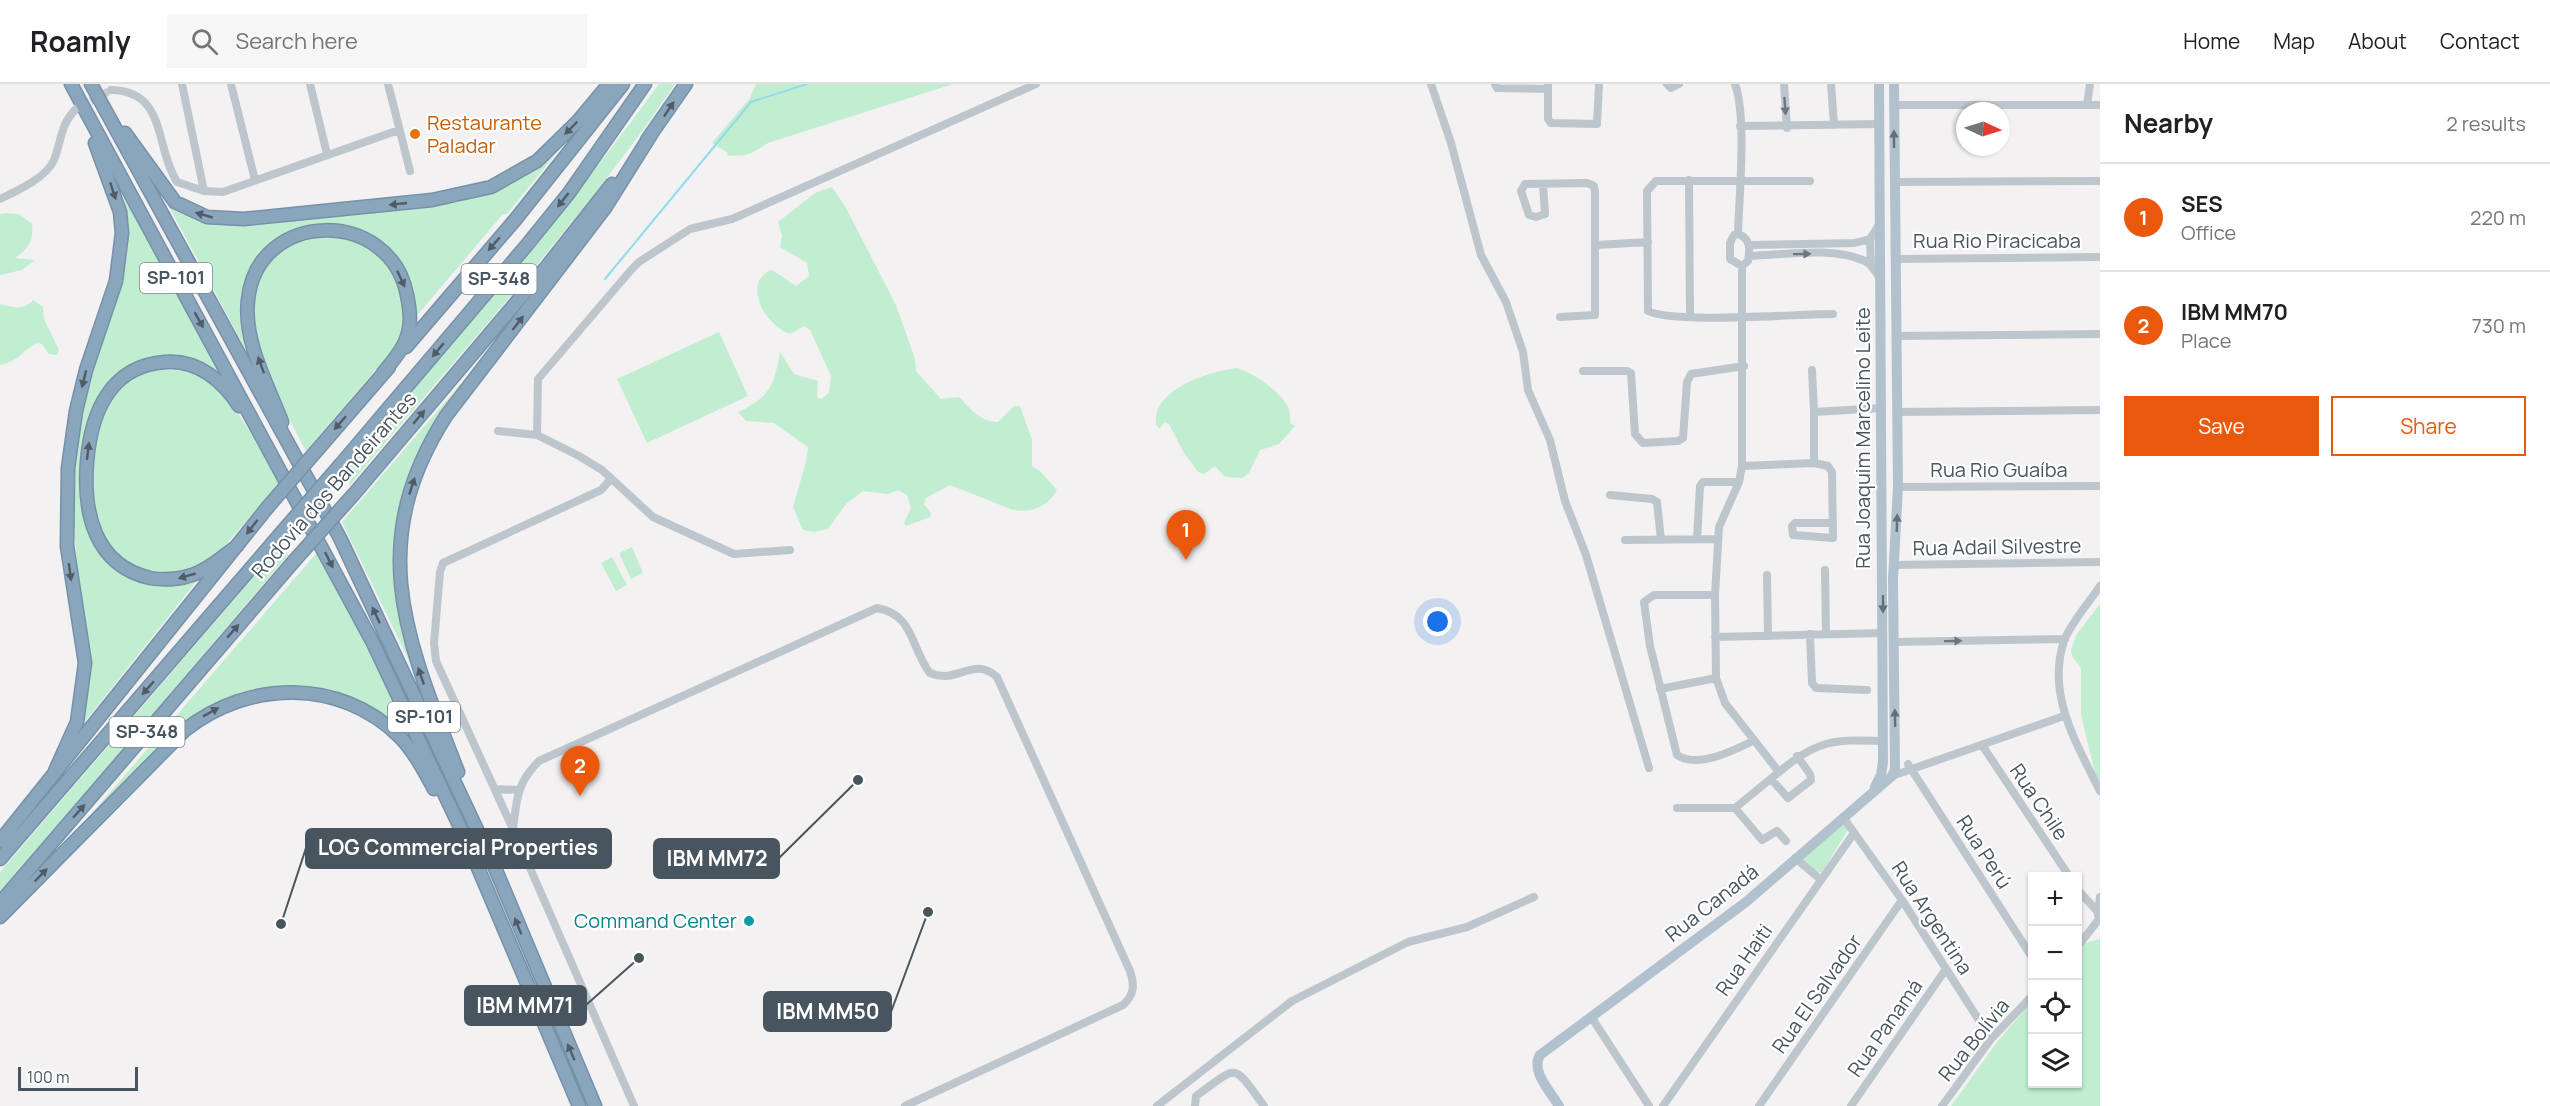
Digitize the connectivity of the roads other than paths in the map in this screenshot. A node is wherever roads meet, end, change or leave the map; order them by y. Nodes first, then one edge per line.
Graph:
1 (71, 84) edge
2 (91, 84) edge
3 (182, 84) edge
4 (231, 84) edge
5 (310, 84) edge
6 (388, 84) edge
7 (609, 84) edge
8 (623, 84) edge
9 (645, 84) edge
10 (686, 84) edge
11 (1036, 84) edge
12 (1431, 84) edge
13 (1495, 84) edge
14 (1599, 84) edge
15 (1667, 84) edge
16 (1679, 84) edge
17 (1735, 84) edge
18 (1784, 84) edge
19 (1832, 84) edge
20 (1879, 84) edge
21 (1894, 84) edge
22 (2090, 84) edge
23 (1548, 87) edge
24 (111, 90) dead end
25 (77, 103) junction
26 (1894, 105) junction
27 (2087, 105) junction
28 (2100, 105) edge
29 (1880, 124) junction
30 (1834, 125) junction
31 (1740, 126) junction
32 (1786, 128) junction
33 (399, 129) junction
34 (652, 134) junction
35 (327, 154) junction
36 (410, 171) dead end
37 (1880, 173) junction
38 (255, 180) junction
39 (1689, 180) junction
40 (1740, 180) junction
41 (1810, 181) dead end
42 (2100, 181) edge
43 (1894, 182) junction
44 (1543, 184) dead end
45 (204, 191) junction
46 (0, 199) edge
47 (1881, 222) junction
48 (1738, 234) junction
49 (1870, 239) junction
50 (1648, 242) junction
51 (1895, 242) junction
52 (1596, 245) junction
53 (1749, 245) junction
54 (1749, 256) junction
55 (2100, 257) edge
56 (1895, 259) junction
57 (1871, 265) junction
58 (1742, 266) junction
59 (1880, 279) junction
60 (1833, 314) dead end
61 (1742, 315) junction
62 (1560, 316) dead end
63 (1690, 317) junction
64 (2100, 334) edge
65 (1896, 336) junction
66 (1744, 366) junction
67 (1812, 370) dead end
68 (1583, 371) dead end
69 (383, 374) junction
70 (1881, 408) junction
71 (2100, 410) edge
72 (1814, 412) junction
73 (1897, 412) junction
74 (498, 431) dead end
75 (1898, 433) junction
76 (1882, 434) junction
77 (537, 435) junction
78 (295, 460) junction
79 (1814, 463) junction
80 (1882, 465) junction
81 (1742, 466) junction
82 (1898, 466) junction
83 (282, 471) junction
84 (611, 480) junction
85 (1739, 482) junction
86 (2100, 486) edge
87 (1898, 487) junction
88 (1610, 495) dead end
89 (1833, 523) junction
90 (1696, 539) junction
91 (1718, 539) junction
92 (1625, 540) dead end
93 (1661, 540) junction
94 (237, 546) junction
95 (790, 550) dead end
96 (2100, 562) edge
97 (1894, 565) junction
98 (1825, 570) dead end
99 (1767, 575) dead end
100 (2100, 586) edge
101 (1715, 595) junction
102 (1826, 633) junction
103 (1883, 633) junction
104 (1810, 634) junction
105 (1768, 636) junction
106 (1715, 637) junction
107 (2065, 639) junction
108 (1894, 642) junction
109 (1716, 678) junction
110 (1660, 689) junction
111 (1867, 690) dead end
112 (2064, 716) junction
113 (1753, 741) junction
114 (1882, 741) junction
115 (1982, 746) junction
116 (1895, 750) junction
117 (1797, 756) junction
118 (1913, 767) junction
119 (1649, 768) dead end
120 (55, 771) junction
121 (1779, 772) junction
122 (1892, 776) junction
123 (1772, 780) junction
124 (495, 789) junction
125 (518, 790) junction
126 (1874, 790) junction
127 (2100, 791) edge
128 (1677, 808) dead end
129 (1735, 808) junction
130 (1843, 818) junction
131 (513, 829) junction
132 (1854, 833) junction
133 (0, 841) edge
134 (467, 842) junction
135 (1786, 842) dead end
136 (1795, 858) junction
137 (0, 859) edge
138 (495, 868) junction
139 (2066, 872) edge
140 (1820, 879) junction
141 (2082, 891) edge
142 (2100, 892) edge
143 (2082, 894) edge
144 (1534, 897) dead end
145 (2100, 897) edge
146 (1902, 900) junction
147 (0, 903) edge
148 (0, 917) edge
149 (2099, 917) edge
150 (2095, 932) edge
151 (2082, 943) edge
152 (2028, 951) edge
153 (1946, 969) junction
154 (2028, 1000) edge
155 (1592, 1018) junction
156 (1991, 1039) junction
157 (579, 1106) edge
158 (595, 1106) edge
159 (634, 1106) edge
160 (905, 1106) edge
161 (1157, 1106) edge
162 (1195, 1106) edge
163 (1264, 1106) edge
164 (1559, 1106) edge
165 (1649, 1106) edge
166 (1663, 1106) edge
167 (1759, 1106) edge
168 (1851, 1106) edge
169 (1942, 1106) edge

1 - 25 highway, SP-101
7 -> 2 highway
2 - 78 highway, SP-101
3 - 45 street
4 - 38 street
5 - 35 street
6 - 33 street
8 -> 69 highway
9 -> 137 highway, Rodovia dos Bandeirantes / SP-348, bridge
34 -> 10 highway, Rodovia dos Bandeirantes / SP-348
11 - 77 street
12 - 119 street
13 - 23 street
14 - 23 street
15 - 16 street
17 - 31 street
18 -> 32 street
19 - 30 street
20 - 29 main road, Rua Joaquim Marcelino Leite
21 - 26 main road, Rua Joaquim Marcelino Leite
22 - 27 street
24 - 45 street
25 - 46 street
25 -> 83 highway, SP-101
25 -> 120 highway
26 - 27 street
43 -> 26 main road, Rua Joaquim Marcelino Leite
27 - 28 street
29 - 30 street
29 - 37 main road, Rua Joaquim Marcelino Leite
30 - 32 street
31 - 32 street
31 - 40 street
33 - 35 street
33 - 36 street
138 -> 34 highway
147 -> 34 highway, Rodovia dos Bandeirantes / SP-348, bridge
35 - 38 street
37 - 47 main road, Rua Joaquim Marcelino Leite
37 - 51 main road
38 - 45 street
39 - 40 street
39 - 50 street
39 - 63 street
40 - 41 street
40 - 48 street
42 - 43 street
43 - 51 main road, Rua Joaquim Marcelino Leite
44 - 52 street
47 - 49 street
47 - 59 main road, Rua Joaquim Marcelino Leite
48 - 53 street
48 - 58 street
49 - 53 street
49 - 57 street
50 - 52 street
50 - 63 street
51 - 56 main road, Rua Joaquim Marcelino Leite
52 - 62 street
53 - 54 street
54 -> 57 street
54 - 58 street
55 - 56 street, Rua Rio Piracicaba
56 - 65 main road, Rua Joaquim Marcelino Leite
57 - 59 street
58 - 61 street
59 - 65 main road
59 - 70 main road, Rua Joaquim Marcelino Leite
60 - 61 street
61 - 63 street
61 - 66 street
64 - 65 street
65 - 73 main road, Rua Joaquim Marcelino Leite
66 - 68 street
66 - 81 street
67 - 72 street
78 -> 69 highway
69 -> 94 highway, bridge
70 - 72 street
70 - 76 main road, Rua Joaquim Marcelino Leite
71 - 73 street
72 - 79 street
73 - 75 main road, Rua Joaquim Marcelino Leite
74 - 77 street
75 - 76 main road
75 - 82 main road, Rua Joaquim Marcelino Leite
76 - 80 main road, Rua Joaquim Marcelino Leite
77 - 84 street
138 -> 78 highway, SP-101
79 - 81 street
79 - 89 street
80 - 82 main road
80 -> 103 main road, Rua Joaquim Marcelino Leite
81 - 85 street
82 - 87 main road, Rua Joaquim Marcelino Leite
94 -> 83 highway
83 -> 134 highway, SP-101
84 - 95 street
84 - 124 street
85 - 90 street
85 - 91 street
86 - 87 street, Rua Rio Guaíba
97 -> 87 main road, Rua Joaquim Marcelino Leite
88 - 93 street
89 - 89 street
90 - 91 street
90 - 93 street
91 - 101 street
92 - 93 street
94 - 120 highway
96 - 97 street, Rua Adail Silvestre
97 - 108 main road, Rua Joaquim Marcelino Leite
98 - 102 street
99 - 105 street
100 - 107 street
101 - 106 street
101 - 110 street
102 - 103 street
102 - 104 street
103 - 114 main road, Rua Joaquim Marcelino Leite
104 - 105 street
104 - 111 street
105 - 106 street
106 - 109 street
108 -> 107 street
107 - 112 street
116 -> 108 main road, Rua Joaquim Marcelino Leite
109 - 110 street
109 - 113 street
110 - 113 street
112 - 115 street, Rua Canadá
112 - 127 street
113 - 121 street
114 - 117 street
114 - 126 main road, Rua Joaquim Marcelino Leite
115 - 118 street, Rua Canadá
115 - 139 street, Rua Chile
116 - 118 street
116 - 122 main road, Rua Joaquim Marcelino Leite
117 - 121 street
117 - 123 street
118 - 122 street, Rua Canadá
118 - 152 street, Rua Perú
120 - 133 highway
121 - 123 street
122 - 126 main road, Rua Canadá
123 - 129 street
124 - 125 street
124 - 131 street
125 - 131 street
125 - 160 street
126 - 130 main road, Rua Canadá
128 - 129 street
129 - 135 street
130 - 132 street, Rua Argentina
130 - 136 main road, Rua Canadá
131 - 159 street
132 - 140 street, Rua Haiti
132 - 146 street, Rua Argentina
148 -> 134 highway
134 - 157 highway, SP-101
136 - 140 street
136 - 155 main road, Rua Canadá
158 -> 138 highway, SP-101
140 - 166 street, Rua Haiti
141 - 142 street
143 - 149 street
144 - 161 street
145 - 149 street
146 - 153 street, Rua Argentina
146 - 167 street, Rua El Salvador
149 - 150 street
150 - 151 street
153 - 156 street, Rua Argentina
153 - 168 street, Rua Panamá
154 - 156 street, Rua Bolívia
155 - 164 main road, Rua Canadá
155 - 165 street
156 - 169 street, Rua Bolívia
162 - 163 street

